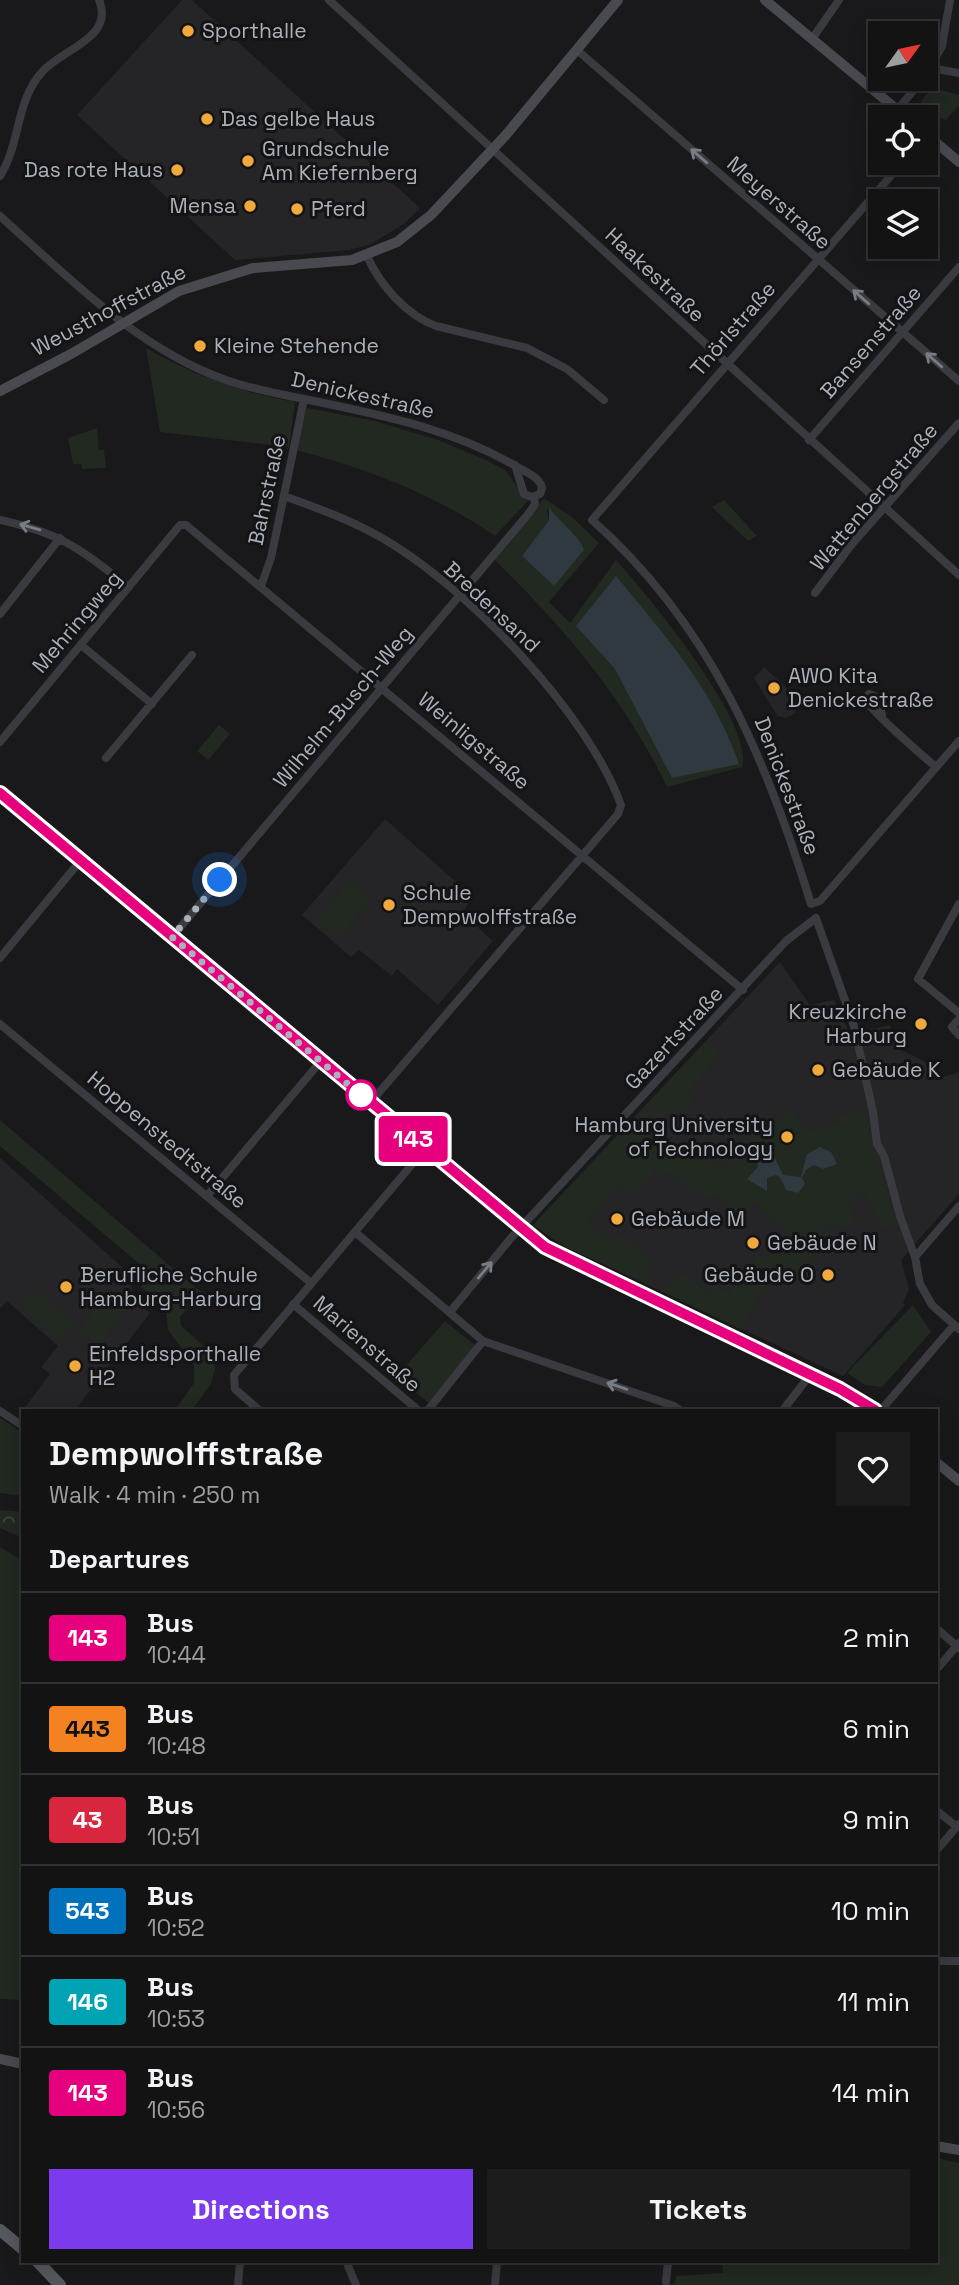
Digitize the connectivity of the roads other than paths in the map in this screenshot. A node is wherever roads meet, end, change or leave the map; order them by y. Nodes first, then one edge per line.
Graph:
1 (99, 0) edge
2 (329, 0) edge
3 (765, 0) edge
4 (839, 0) edge
5 (950, 0) edge
6 (616, 1) edge
7 (812, 39) junction
8 (577, 50) junction
9 (938, 53) edge
10 (959, 73) edge
11 (938, 74) edge
12 (891, 105) edge
13 (938, 144) edge
14 (492, 150) junction
15 (959, 162) edge
16 (892, 175) edge
17 (0, 176) edge
18 (0, 216) edge
19 (367, 256) junction
20 (818, 259) junction
21 (959, 267) edge
22 (123, 322) junction
23 (902, 333) junction
24 (726, 365) junction
25 (959, 382) edge
26 (0, 391) edge
27 (304, 399) junction
28 (604, 400) dead end
29 (959, 423) edge
30 (809, 440) junction
31 (515, 465) junction
32 (284, 496) junction
33 (534, 497) junction
34 (884, 507) junction
35 (0, 520) edge
36 (592, 520) joint
37 (180, 525) joint
38 (61, 538) junction
39 (959, 575) edge
40 (261, 586) junction
41 (130, 587) junction
42 (815, 593) dead end
43 (458, 594) junction
44 (0, 614) edge
45 (81, 645) junction
46 (192, 655) dead end
47 (382, 688) junction
48 (152, 704) junction
49 (882, 715) dead end
50 (959, 741) edge
51 (0, 742) edge
52 (106, 758) dead end
53 (936, 767) junction
54 (0, 793) edge
55 (583, 856) junction
56 (81, 860) junction
57 (959, 904) edge
58 (172, 937) junction
59 (0, 958) edge
60 (743, 990) junction
61 (959, 1013) edge
62 (959, 1019) edge
63 (0, 1024) edge
64 (959, 1035) edge
65 (321, 1062) junction
66 (370, 1103) junction
67 (425, 1149) junction
68 (207, 1196) junction
69 (959, 1206) edge
70 (522, 1230) junction
71 (355, 1232) junction
72 (915, 1257) junction
73 (311, 1283) junction
74 (293, 1304) junction
75 (450, 1312) junction
76 (956, 1327) edge
77 (483, 1341) junction
78 (810, 1375) junction
79 (258, 1409) edge
80 (417, 1409) edge
81 (429, 1409) edge
82 (678, 1409) edge
83 (784, 1409) edge
84 (873, 1409) edge
85 (882, 1409) edge
86 (0, 1410) edge
87 (21, 1425) edge
88 (938, 1464) edge
89 (959, 1481) edge
90 (938, 1630) edge
91 (958, 1645) edge
92 (938, 1668) edge
93 (938, 1811) edge
94 (958, 1825) edge
95 (938, 1849) edge
96 (938, 1961) edge
97 (959, 1961) edge
98 (0, 2059) edge
99 (21, 2064) edge
100 (938, 2146) edge
101 (959, 2150) edge
102 (0, 2230) edge
103 (21, 2247) edge
104 (39, 2263) edge
105 (240, 2263) edge
106 (347, 2263) edge
107 (497, 2263) edge
108 (668, 2263) edge
109 (666, 2282) dead end
110 (60, 2285) edge
111 (238, 2285) edge
112 (356, 2285) edge
113 (495, 2285) edge

1 - 17 street
2 - 14 street, Haakestraße
3 - 7 main road
4 - 7 street
5 - 9 street
6 - 8 main road, Weusthoffstraße
7 - 12 main road
8 - 14 main road, Weusthoffstraße
20 -> 8 street, Meyerstraße
10 - 11 street
13 - 15 main road
14 - 19 main road, Weusthoffstraße
14 - 24 street, Haakestraße
16 - 20 street, Thörlstraße
18 - 22 street, Denickestraße
19 - 22 main road, Weusthoffstraße
19 - 28 street
23 -> 20 street, Meyerstraße
20 - 24 street, Thörlstraße
21 - 23 street, Bansenstraße
22 - 26 main road, Weusthoffstraße
22 - 27 street, Denickestraße
25 -> 23 street, Meyerstraße
23 - 30 street, Bansenstraße
24 - 30 street, Haakestraße
24 - 36 street, Thörlstraße
27 - 31 street, Denickestraße
27 - 32 street, Bahrstraße
29 - 34 street, Wattenbergstraße
30 - 34 street, Haakestraße
31 - 33 street
31 - 33 street, Denickestraße
32 - 40 street, Bahrstraße
32 - 43 street, Bredensand
33 - 43 street, Wilhelm-Busch-Weg
34 - 39 street, Haakestraße
34 - 42 street, Wattenbergstraße
38 -> 35 street
36 - 53 street, Denickestraße
37 - 40 street, Weinligstraße
37 - 41 street, Mehringweg
38 - 41 street
38 - 44 street
40 - 47 street, Weinligstraße
41 - 45 street, Mehringweg
43 - 47 street, Wilhelm-Busch-Weg
43 - 55 street, Bredensand
45 - 48 street
45 - 51 street, Mehringweg
46 - 48 street
47 - 55 street, Weinligstraße
47 - 58 street, Wilhelm-Busch-Weg
48 - 52 street
49 - 53 street
50 - 53 street
54 - 56 main road
55 - 60 street, Weinligstraße
55 - 66 street
56 - 58 main road
56 - 59 street
57 - 61 street
58 - 65 main road
60 - 70 street, Gazertstraße
60 - 72 street, Gazertstraße
62 - 64 street
63 - 68 street, Hoppenstedtstraße
65 - 66 main road
65 - 68 street
66 - 67 main road
67 - 70 main road
67 - 71 street
68 - 73 street, Hoppenstedtstraße
69 - 72 street
75 -> 70 street, Gazertstraße
70 - 78 main road
71 - 73 street
71 - 75 street
72 - 76 street
73 - 74 street
74 - 79 street
74 - 80 street, Marienstraße
75 - 77 street
76 - 85 street
77 - 81 street
82 -> 77 street
78 - 83 street
78 - 84 main road
86 - 87 street
88 - 89 main road
90 - 91 street
91 - 92 street
93 - 94 street
94 - 95 street
96 - 97 street
98 - 99 main road
100 - 101 main road
102 - 103 main road
104 - 110 main road
105 - 111 street
106 - 112 street
107 - 113 street
108 - 109 street

